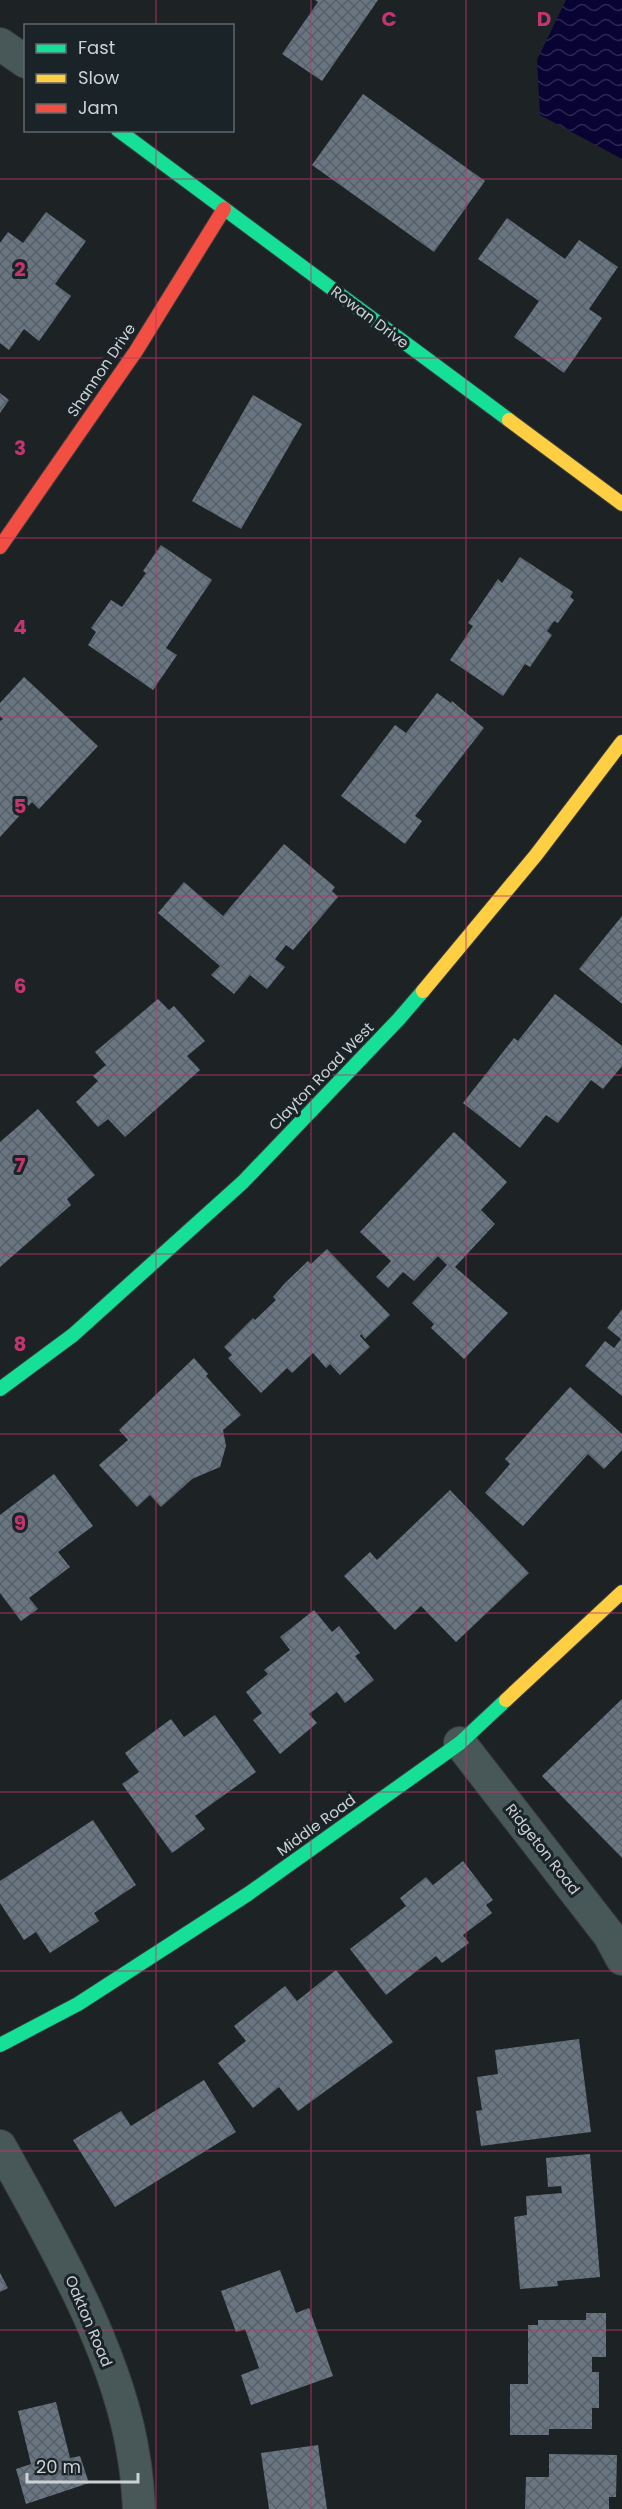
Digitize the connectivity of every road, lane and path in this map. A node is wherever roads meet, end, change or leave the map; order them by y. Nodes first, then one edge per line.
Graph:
1 (0, 44) edge
2 (24, 61) edge
3 (121, 132) edge
4 (224, 209) junction
5 (622, 504) edge
6 (0, 547) edge
7 (622, 742) edge
8 (0, 1389) edge
9 (622, 1592) edge
10 (460, 1743) junction
11 (622, 1959) edge
12 (0, 2045) edge
13 (0, 2146) edge
14 (139, 2509) edge

1 - 2 street
3 - 4 street, Rowan Drive
4 - 5 street, Rowan Drive
4 - 6 street, Shannon Drive
7 - 8 street, Clayton Road West
9 - 10 street, Middle Road
10 - 11 street, Ridgeton Road
10 - 12 street, Middle Road
13 - 14 street, Oakton Road

